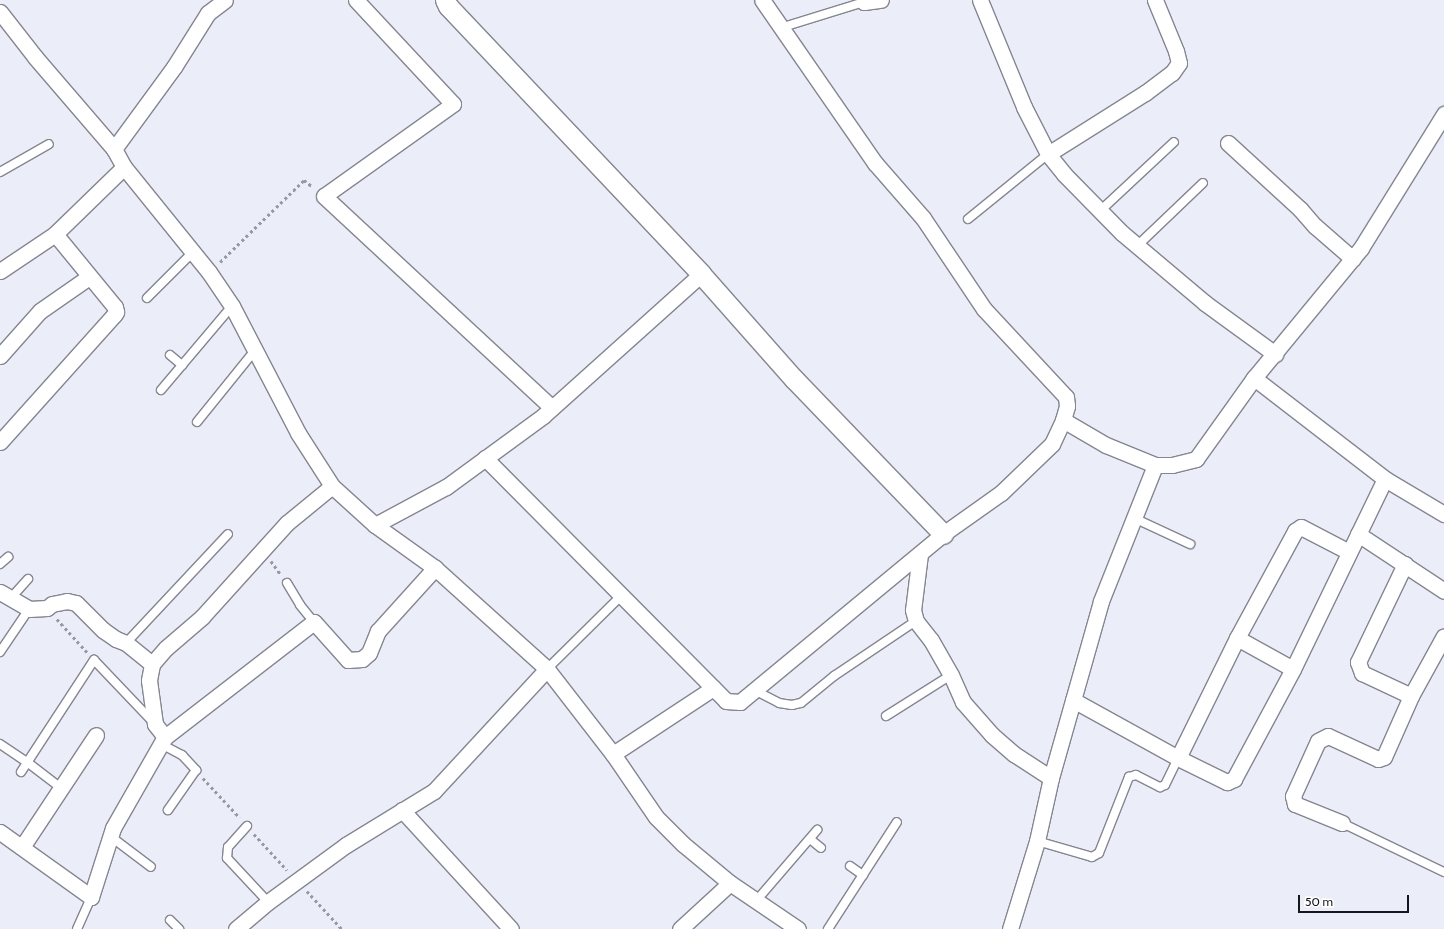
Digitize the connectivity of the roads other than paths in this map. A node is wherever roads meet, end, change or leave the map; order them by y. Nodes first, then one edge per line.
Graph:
1 (225, 0) edge
2 (356, 0) edge
3 (445, 0) edge
4 (762, 0) edge
5 (881, 0) edge
6 (980, 0) edge
7 (1155, 0) edge
8 (864, 1) edge
9 (0, 12) edge
10 (780, 28) junction
11 (1444, 114) edge
12 (1174, 142) dead end
13 (1228, 143) dead end
14 (49, 144) dead end
15 (114, 149) junction
16 (1048, 154) junction
17 (124, 167) junction
18 (0, 172) edge
19 (1203, 183) dead end
20 (1100, 211) junction
21 (968, 219) dead end
22 (55, 234) junction
23 (1137, 246) junction
24 (194, 251) junction
25 (1353, 259) junction
26 (0, 271) edge
27 (701, 274) junction
28 (89, 277) junction
29 (147, 298) dead end
30 (232, 306) junction
31 (255, 350) junction
32 (1275, 354) junction
33 (170, 355) dead end
34 (0, 356) edge
35 (182, 365) junction
36 (1254, 378) junction
37 (161, 390) dead end
38 (552, 408) junction
39 (1063, 420) junction
40 (197, 422) dead end
41 (0, 442) edge
42 (485, 458) junction
43 (1155, 465) junction
44 (1385, 479) junction
45 (332, 486) junction
46 (1444, 514) edge
47 (1134, 518) junction
48 (375, 525) junction
49 (228, 534) dead end
50 (943, 534) junction
51 (1358, 534) junction
52 (1190, 544) dead end
53 (1349, 552) junction
54 (920, 554) junction
55 (8, 557) dead end
56 (0, 564) edge
57 (1406, 564) junction
58 (435, 568) junction
59 (28, 579) dead end
60 (287, 584) road end
61 (1444, 591) edge
62 (5, 595) edge
63 (622, 595) junction
64 (30, 609) junction
65 (916, 621) junction
66 (314, 622) junction
67 (1444, 636) edge
68 (1238, 638) junction
69 (126, 643) junction
70 (0, 652) edge
71 (152, 664) junction
72 (547, 669) junction
73 (1293, 669) junction
74 (951, 675) junction
75 (713, 688) junction
76 (754, 690) junction
77 (1411, 696) junction
78 (1073, 700) junction
79 (886, 716) dead end
80 (155, 724) junction
81 (96, 735) dead end
82 (163, 740) junction
83 (0, 744) edge
84 (613, 754) junction
85 (1178, 758) junction
86 (27, 762) junction
87 (21, 772) dead end
88 (1051, 778) junction
89 (61, 788) junction
90 (168, 810) dead end
91 (402, 810) junction
92 (897, 822) dead end
93 (1342, 823) joint
94 (247, 826) dead end
95 (817, 830) dead end
96 (0, 832) edge
97 (110, 836) junction
98 (810, 839) junction
99 (1037, 841) junction
100 (22, 847) junction
101 (821, 848) dead end
102 (151, 866) dead end
103 (850, 866) dead end
104 (1444, 872) edge
105 (863, 875) junction
106 (730, 883) junction
107 (91, 897) junction
108 (756, 901) junction
109 (268, 902) junction
110 (170, 920) dead end
111 (77, 929) edge
112 (179, 929) edge
113 (236, 929) edge
114 (511, 929) edge
115 (680, 929) edge
116 (798, 929) edge
117 (828, 929) edge
118 (1010, 929) edge

1 - 15 street
2 - 38 street
3 - 27 street
4 - 10 street
5 - 8 street
6 - 16 street
7 - 16 street
8 - 10 lane
9 - 15 street
10 - 39 street
11 - 25 street
12 - 20 lane
13 - 25 street
14 - 18 lane
15 - 17 street
16 - 20 street
16 - 21 lane
17 - 22 street
17 - 24 street
19 - 23 lane
20 - 23 street
22 - 26 street
22 - 28 street
23 - 32 street
24 - 29 lane
24 - 30 street
25 - 32 street
27 - 38 street
27 - 50 street
28 - 34 street
28 - 41 street
30 - 31 street
30 - 35 lane
31 - 40 lane
31 - 45 street
32 - 36 street
33 - 35 lane
35 - 37 lane
36 - 43 street
36 - 44 street
38 - 42 street
39 - 43 street
39 - 50 street
42 - 48 street
42 - 63 street
43 - 47 street
44 - 46 street
44 - 51 street
45 - 48 street
45 - 71 street
47 - 52 lane
47 - 78 street
48 - 58 street
49 - 69 lane
50 - 54 street
51 - 53 street
51 - 57 street
53 - 68 street
53 - 73 street
54 - 65 street
54 - 76 street
55 - 56 lane
57 - 61 street
57 - 77 street
58 - 66 street
58 - 72 street
59 - 62 lane
60 - 66 lane
62 - 64 street
63 - 72 lane
63 - 75 street
64 - 69 street
64 - 70 lane
65 - 74 street
65 - 76 lane
66 - 82 street
67 - 77 street
68 - 73 street
68 - 85 street
69 - 71 street
71 - 80 street
72 - 84 street
72 - 91 street
73 - 85 street
74 - 79 lane
74 - 88 street
75 - 76 street
75 - 84 street
77 - 93 street
78 - 85 street
78 - 88 street
80 - 82 street
80 - 86 lane
81 - 89 street
82 - 90 lane
82 - 97 street
83 - 86 lane
84 - 106 street
85 - 99 lane
86 - 87 lane
86 - 89 lane
88 - 99 street
89 - 100 street
91 - 109 street
91 - 114 street
92 - 105 lane
93 - 104 lane
94 - 109 lane
95 - 98 lane
96 - 100 street
97 - 102 lane
97 - 107 street
98 - 101 lane
98 - 108 lane
99 - 118 street
100 - 107 street
103 - 105 lane
105 - 117 lane
106 - 108 street
106 - 115 street
107 - 111 lane
108 - 116 street
109 - 113 street
110 - 112 lane

